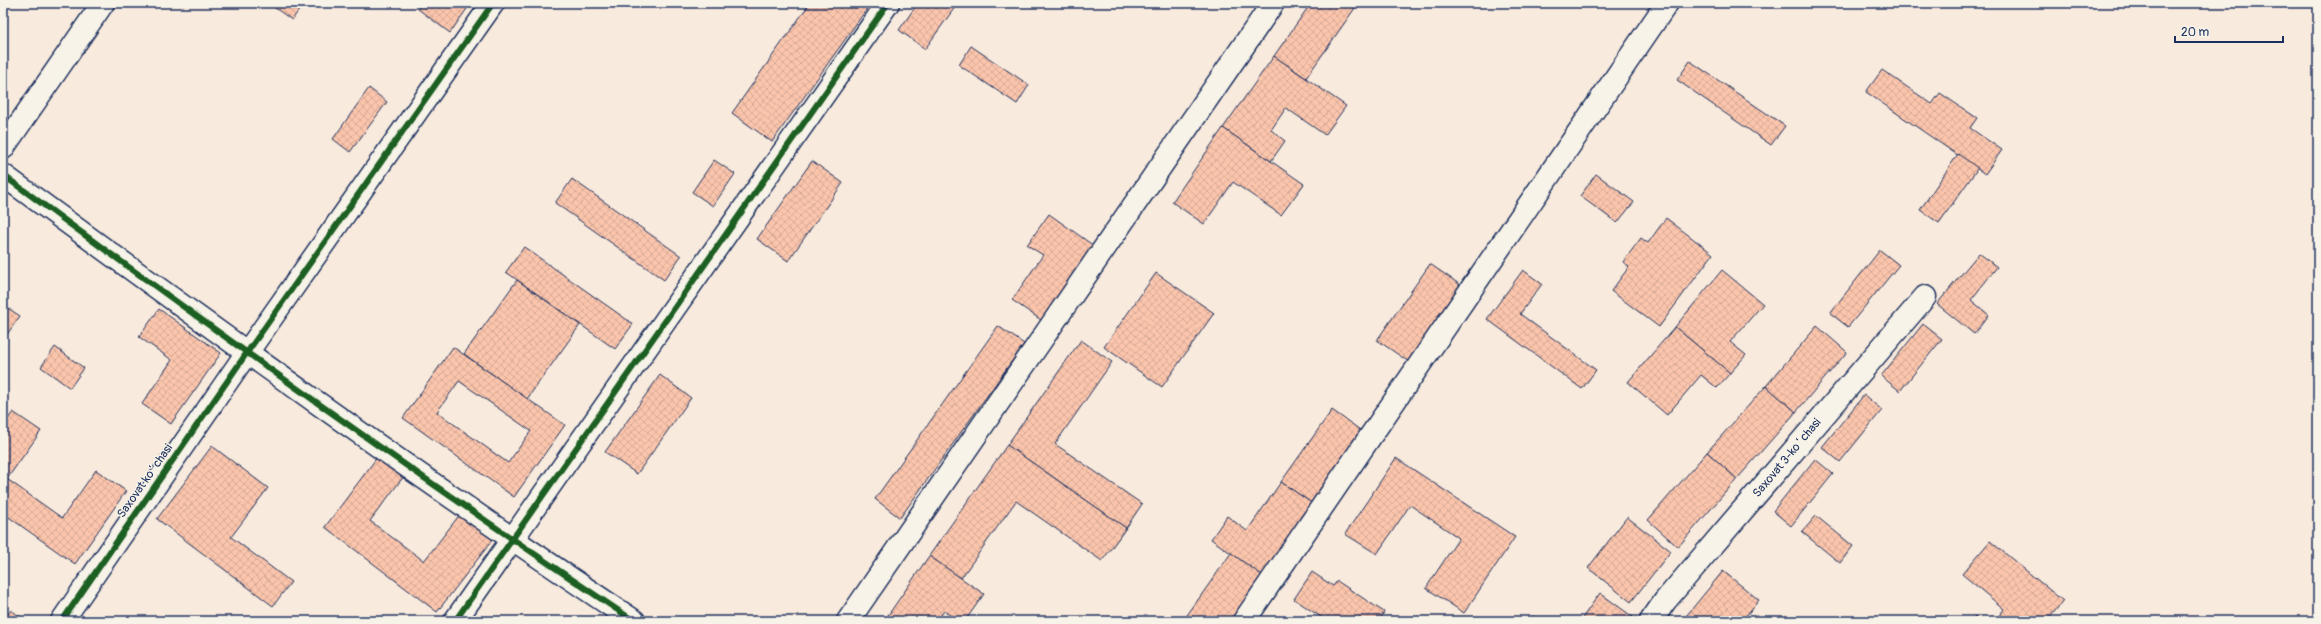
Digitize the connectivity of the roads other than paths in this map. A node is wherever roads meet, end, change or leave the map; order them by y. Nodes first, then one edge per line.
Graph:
1 (103, 3) edge
2 (493, 3) edge
3 (888, 3) edge
4 (1273, 3) edge
5 (1667, 3) edge
6 (3, 148) edge
7 (3, 175) edge
8 (1925, 297) dead end
9 (246, 354) junction
10 (511, 539) junction
11 (62, 621) edge
12 (455, 621) edge
13 (634, 621) edge
14 (848, 621) edge
15 (1244, 621) edge
16 (1651, 621) edge

1 - 6 street
2 - 9 street, Saxovat koʻchasi
3 - 10 street
4 - 14 street
5 - 15 street
7 - 9 street
8 - 16 street, Saxovat 3-koʻchasi
9 - 10 street
9 - 11 street, Saxovat koʻchasi
10 - 12 street
10 - 13 street

